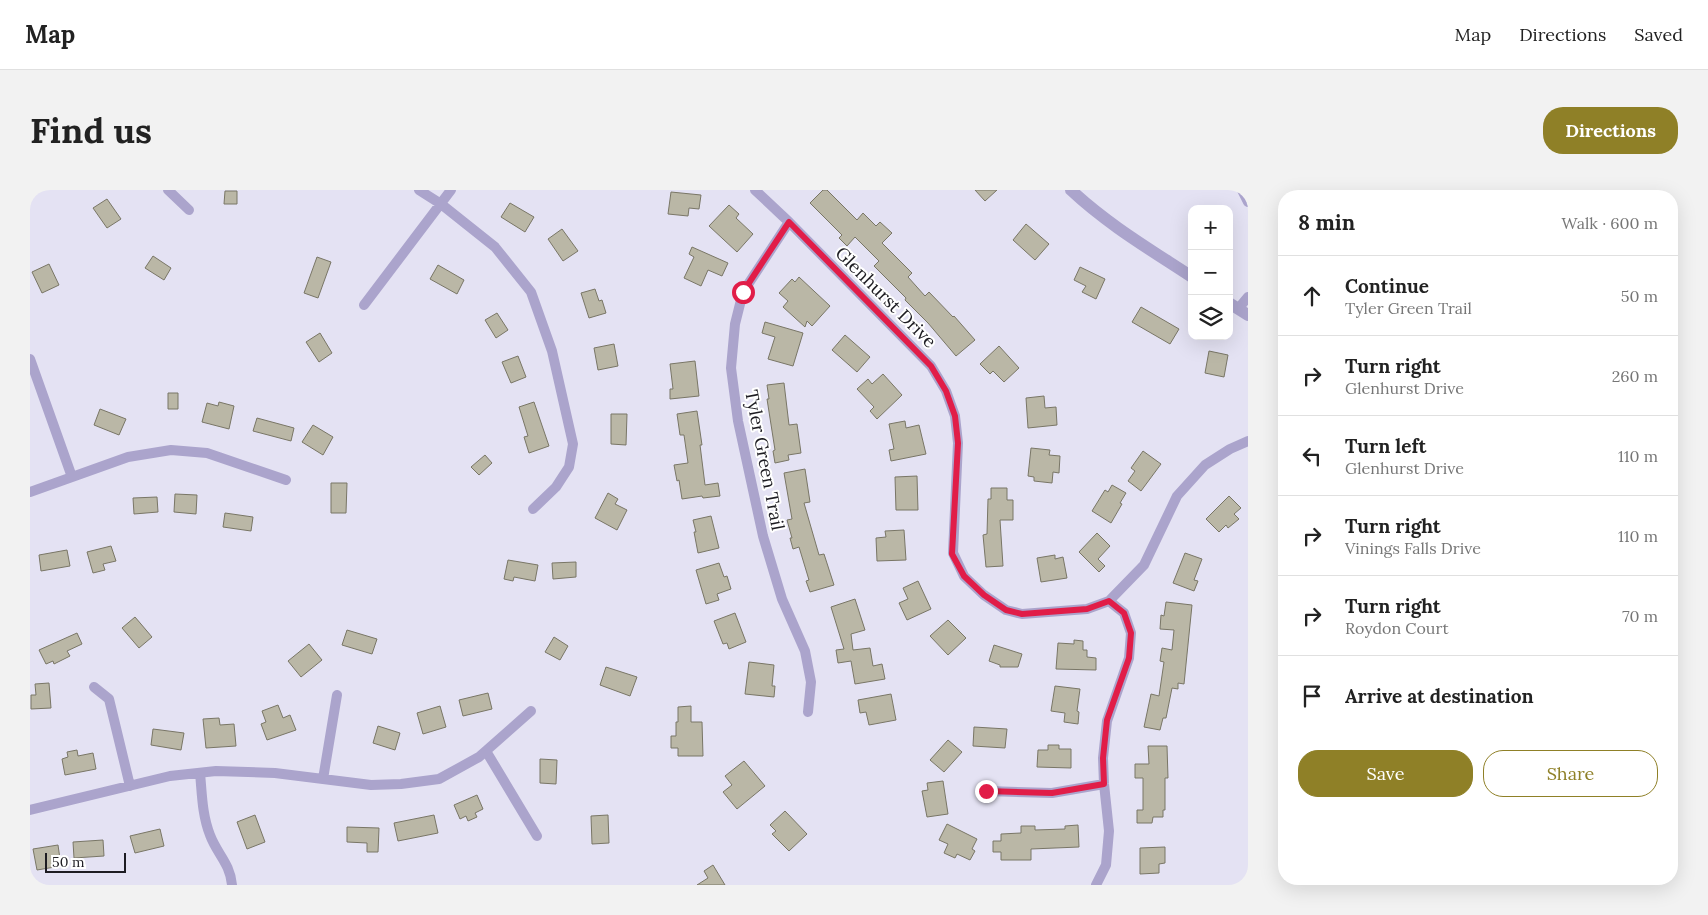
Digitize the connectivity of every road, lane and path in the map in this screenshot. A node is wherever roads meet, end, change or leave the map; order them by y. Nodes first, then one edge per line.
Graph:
1 (168, 190) edge
2 (419, 190) edge
3 (451, 190) edge
4 (755, 190) edge
5 (1071, 190) edge
6 (1242, 190) edge
7 (1248, 202) edge
8 (441, 204) junction
9 (189, 210) dead end
10 (789, 222) junction
11 (1188, 274) edge
12 (1248, 297) edge
13 (364, 305) dead end
14 (1238, 309) edge
15 (30, 359) edge
16 (1248, 441) edge
17 (72, 477) junction
18 (286, 480) dead end
19 (30, 492) edge
20 (533, 509) dead end
21 (1109, 601) junction
22 (94, 687) dead end
23 (337, 695) dead end
24 (531, 711) dead end
25 (808, 712) dead end
26 (486, 751) junction
27 (200, 772) junction
28 (323, 779) junction
29 (1104, 784) junction
30 (130, 786) junction
31 (986, 791) dead end
32 (30, 810) edge
33 (537, 836) dead end
34 (232, 885) edge
35 (1096, 885) edge

1 - 9 street
2 - 8 street
3 - 8 street
4 - 10 street, Glenhurst Drive
5 - 11 street
6 - 7 street
8 - 13 street
8 - 20 street
10 - 21 street, Glenhurst Drive
10 - 25 street, Tyler Green Trail
12 - 14 street
15 - 17 street
16 - 21 street, Glenhurst Drive
17 - 18 street
17 - 19 street
21 - 29 street
22 - 30 street
23 - 28 street
24 - 26 street
26 - 28 street
26 - 33 street
27 - 28 street
27 - 30 street
27 - 34 street
29 - 31 street
29 - 35 street
30 - 32 street

